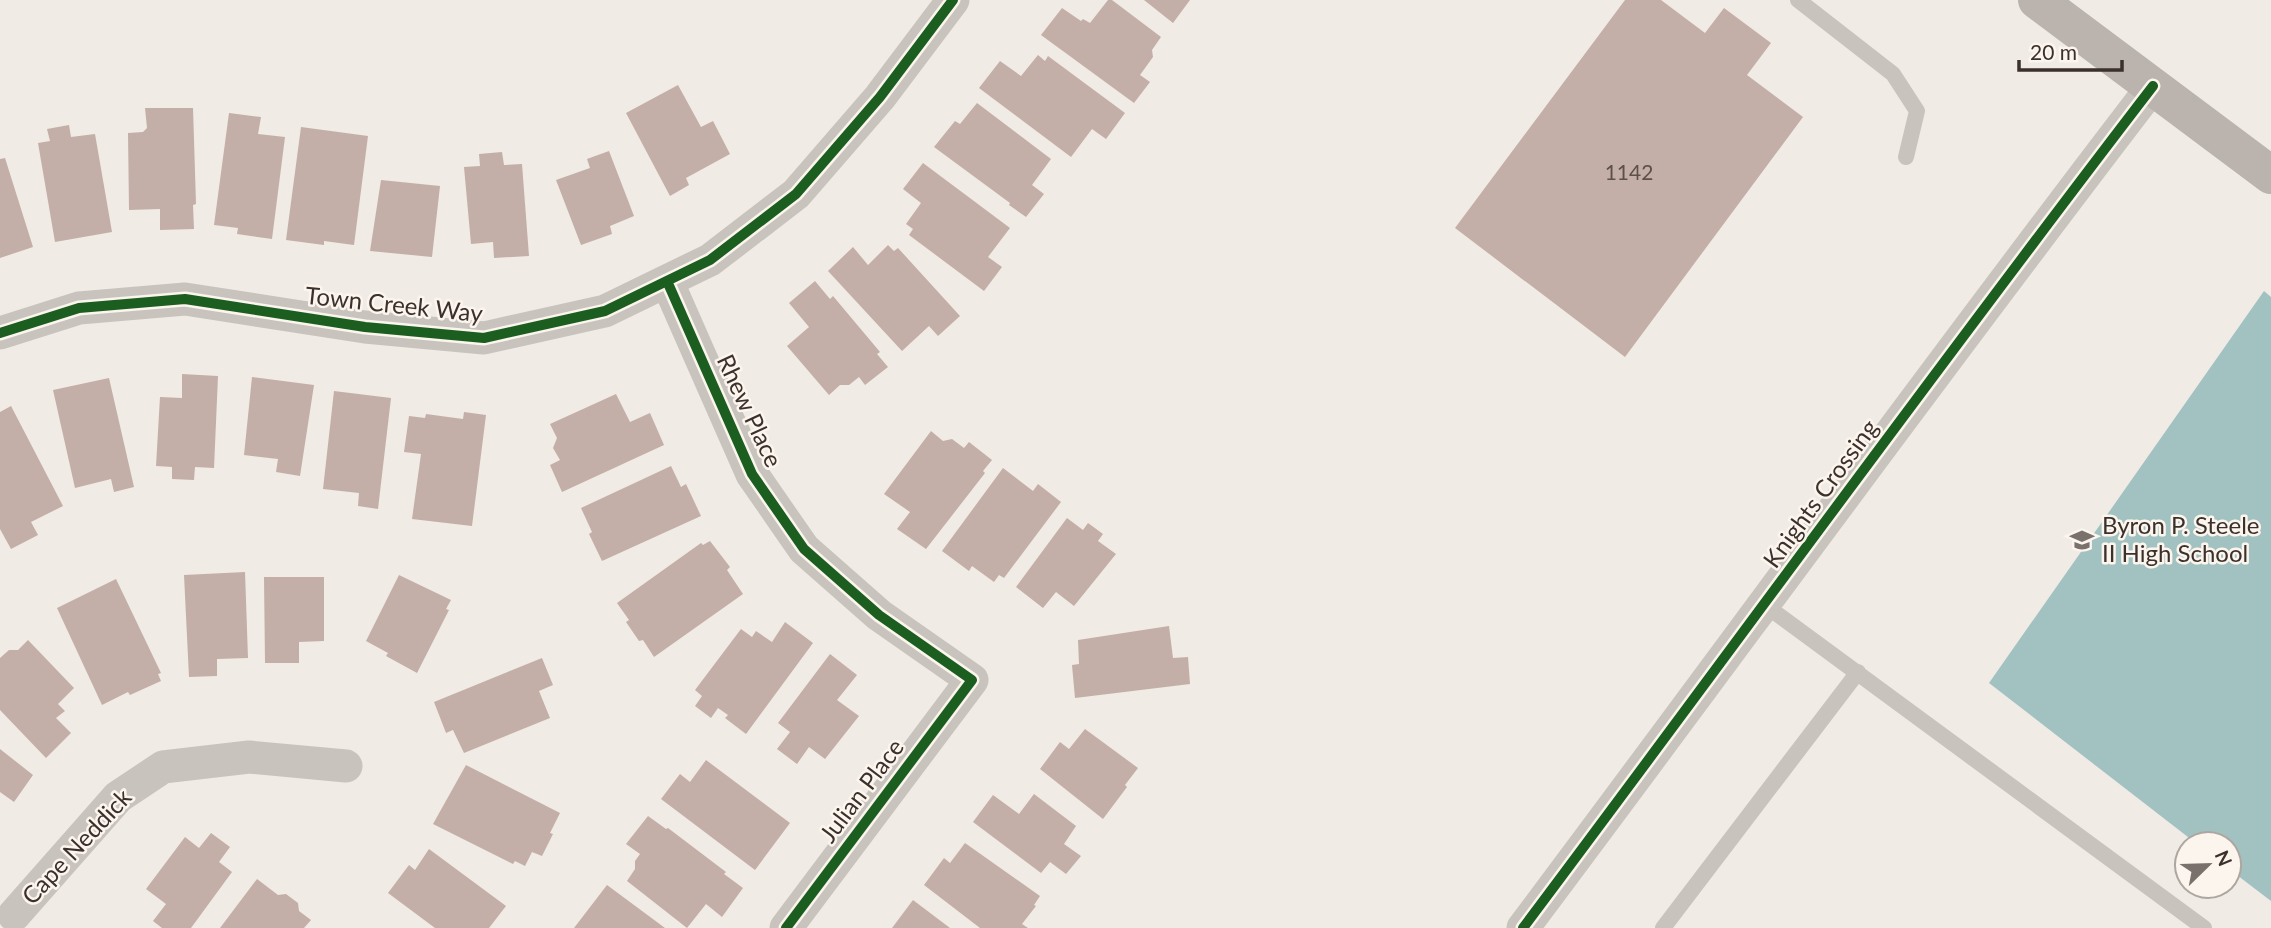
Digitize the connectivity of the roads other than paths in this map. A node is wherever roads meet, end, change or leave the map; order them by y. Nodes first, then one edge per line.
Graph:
1 (953, 0) edge
2 (1798, 0) edge
3 (2038, 0) edge
4 (2153, 86) junction
5 (1906, 157) dead end
6 (2271, 175) edge
7 (667, 281) junction
8 (0, 333) edge
9 (1765, 605) junction
10 (1858, 672) junction
11 (972, 680) joint
12 (346, 766) dead end
13 (15, 916) edge
14 (786, 928) edge
15 (1523, 928) edge
16 (1663, 928) edge
17 (2204, 928) edge

1 - 7 street, Town Creek Way
2 - 5 lane
3 - 4 main road
4 - 6 main road
4 - 9 street, Knights Crossing
7 - 8 street, Town Creek Way
7 - 11 street, Rhew Place
9 - 10 lane
9 - 15 street, Knights Crossing
10 - 16 lane
10 - 17 lane
11 - 14 street, Julian Place
12 - 13 street, Cape Neddick

